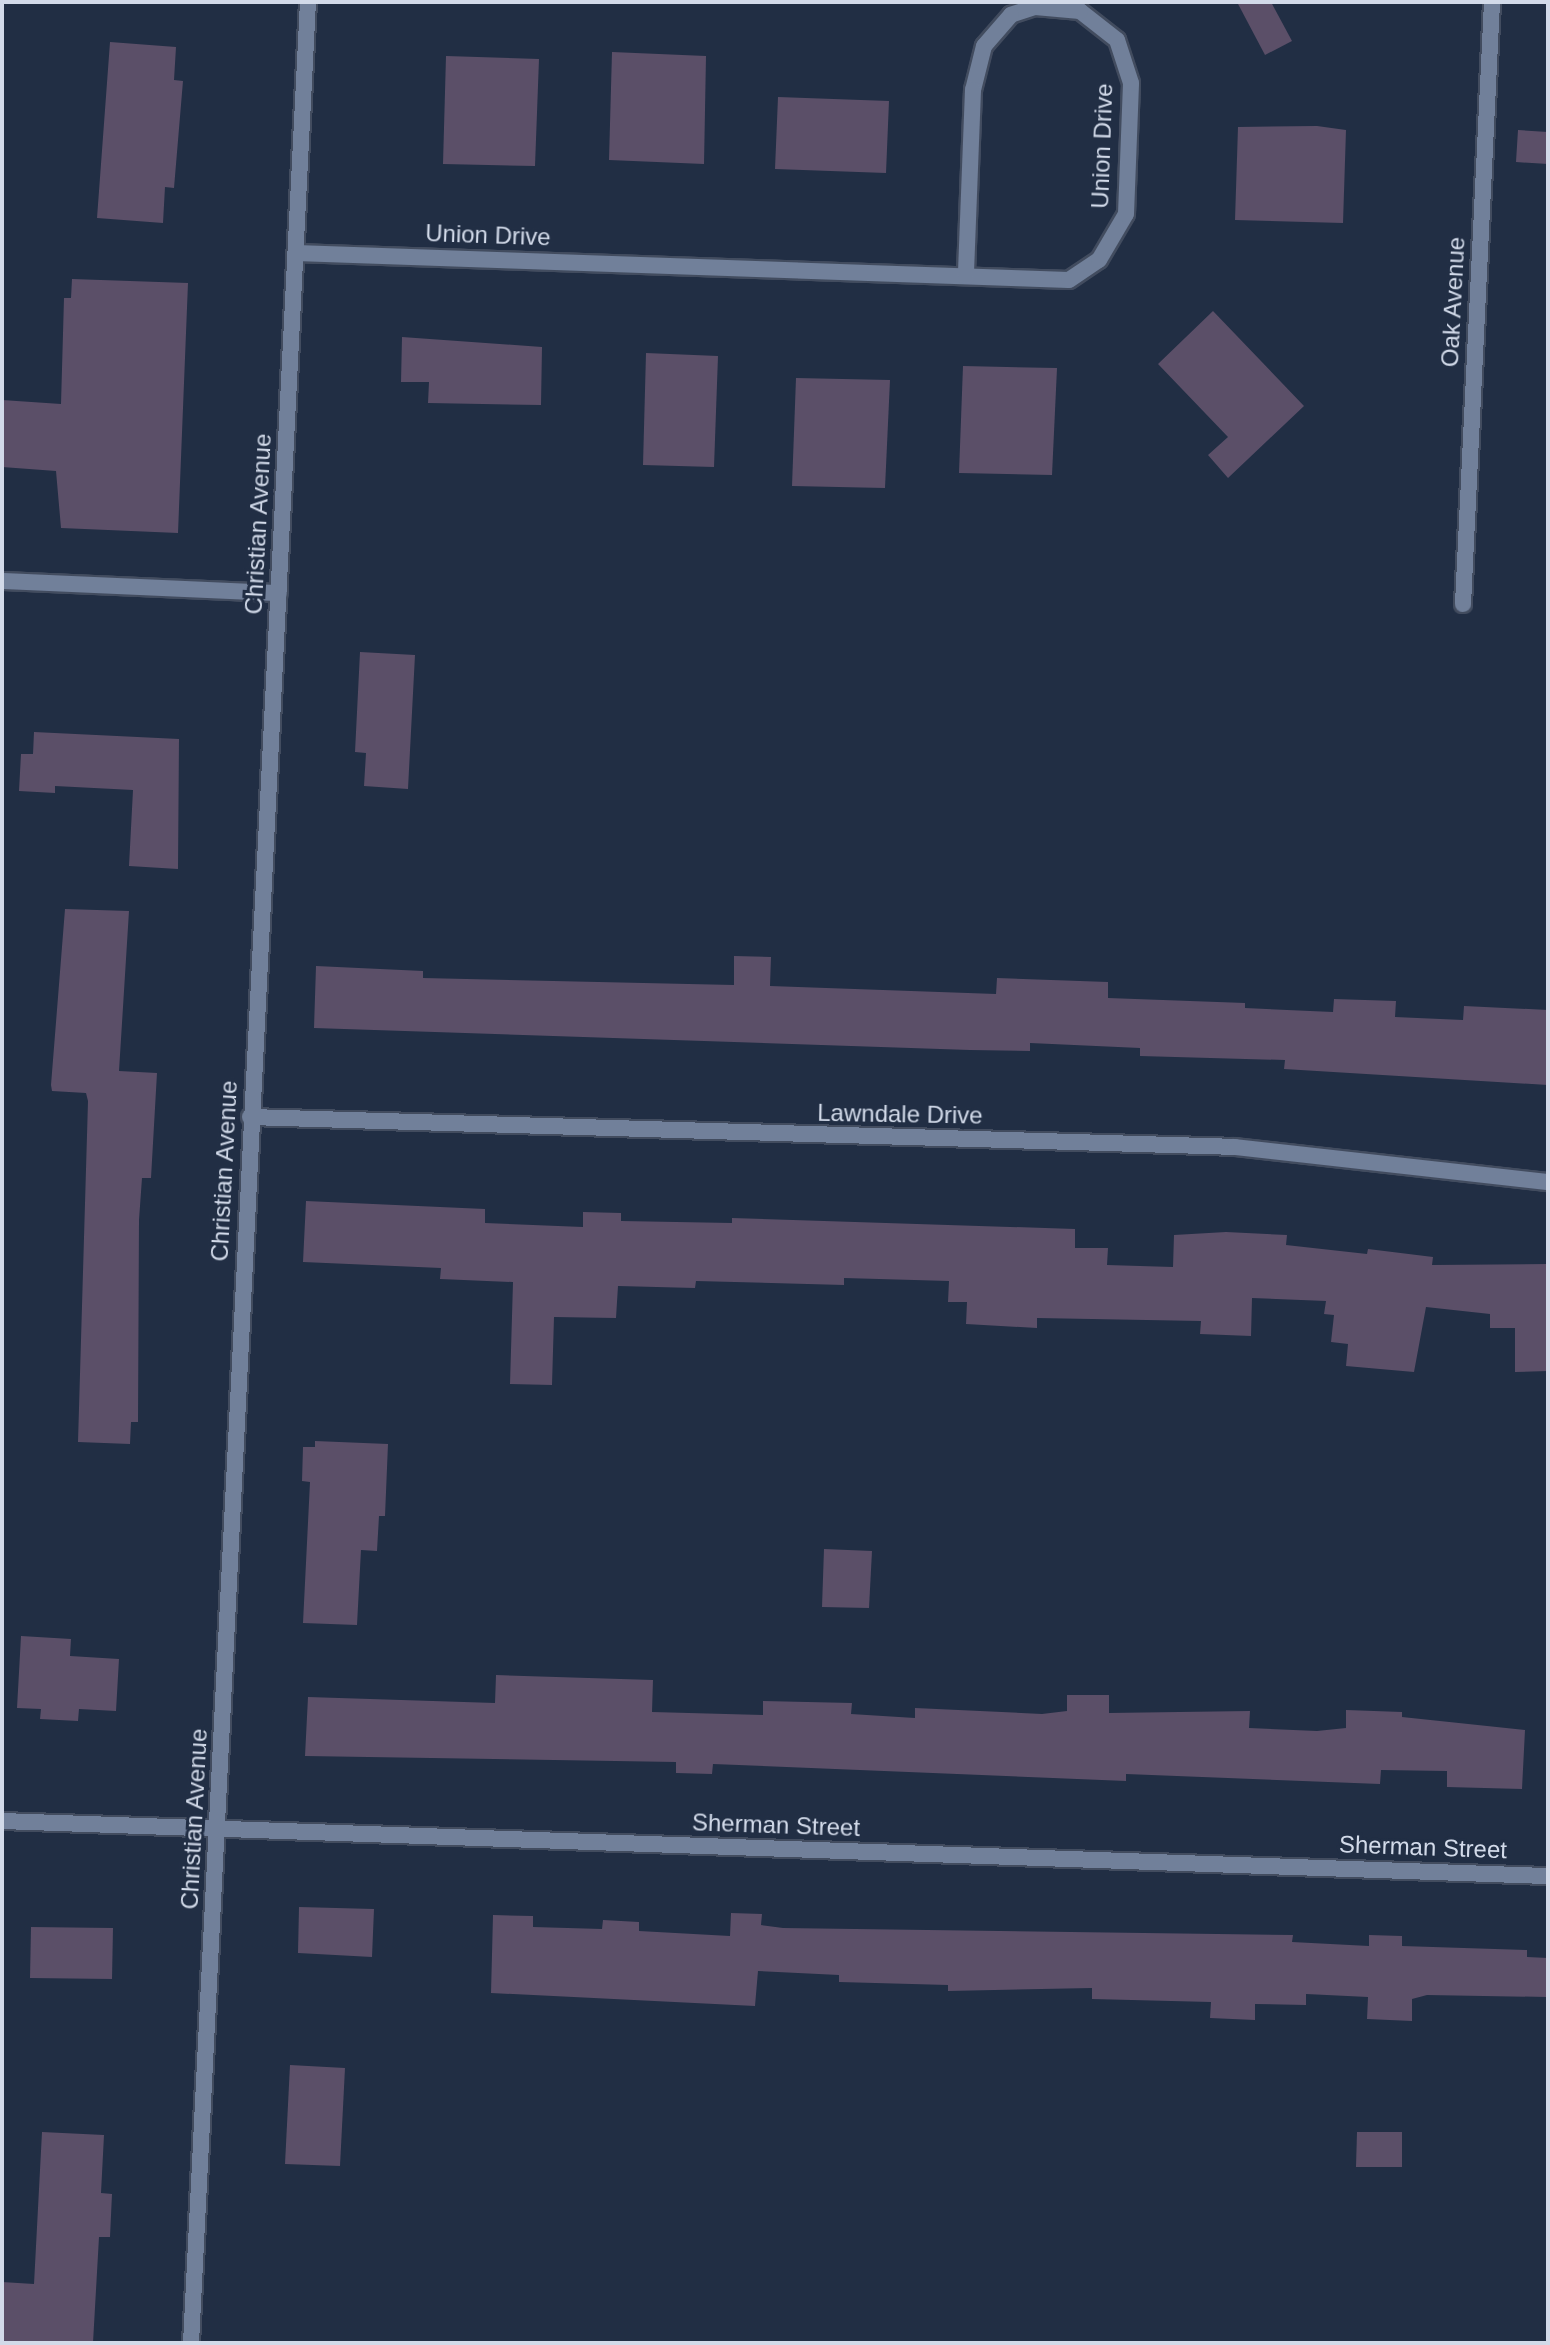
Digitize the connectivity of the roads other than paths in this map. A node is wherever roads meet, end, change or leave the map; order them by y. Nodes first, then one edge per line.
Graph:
1 (308, 2) edge
2 (1492, 2) edge
3 (296, 253) junction
4 (966, 276) junction
5 (2, 581) edge
6 (279, 593) junction
7 (1463, 604) dead end
8 (250, 1117) junction
9 (1548, 1182) edge
10 (2, 1821) edge
11 (218, 1830) junction
12 (1548, 1876) edge
13 (191, 2343) edge

1 - 3 street, Christian Avenue
2 - 7 street, Oak Avenue
3 - 4 street, Union Drive
3 - 6 street, Christian Avenue
4 - 4 street, Union Drive
5 - 6 street
6 - 8 street, Christian Avenue
8 - 9 street, Lawndale Drive
8 - 11 street, Christian Avenue
10 - 11 street, Sherman Street
11 - 12 street, Sherman Street
11 - 13 street, Christian Avenue

